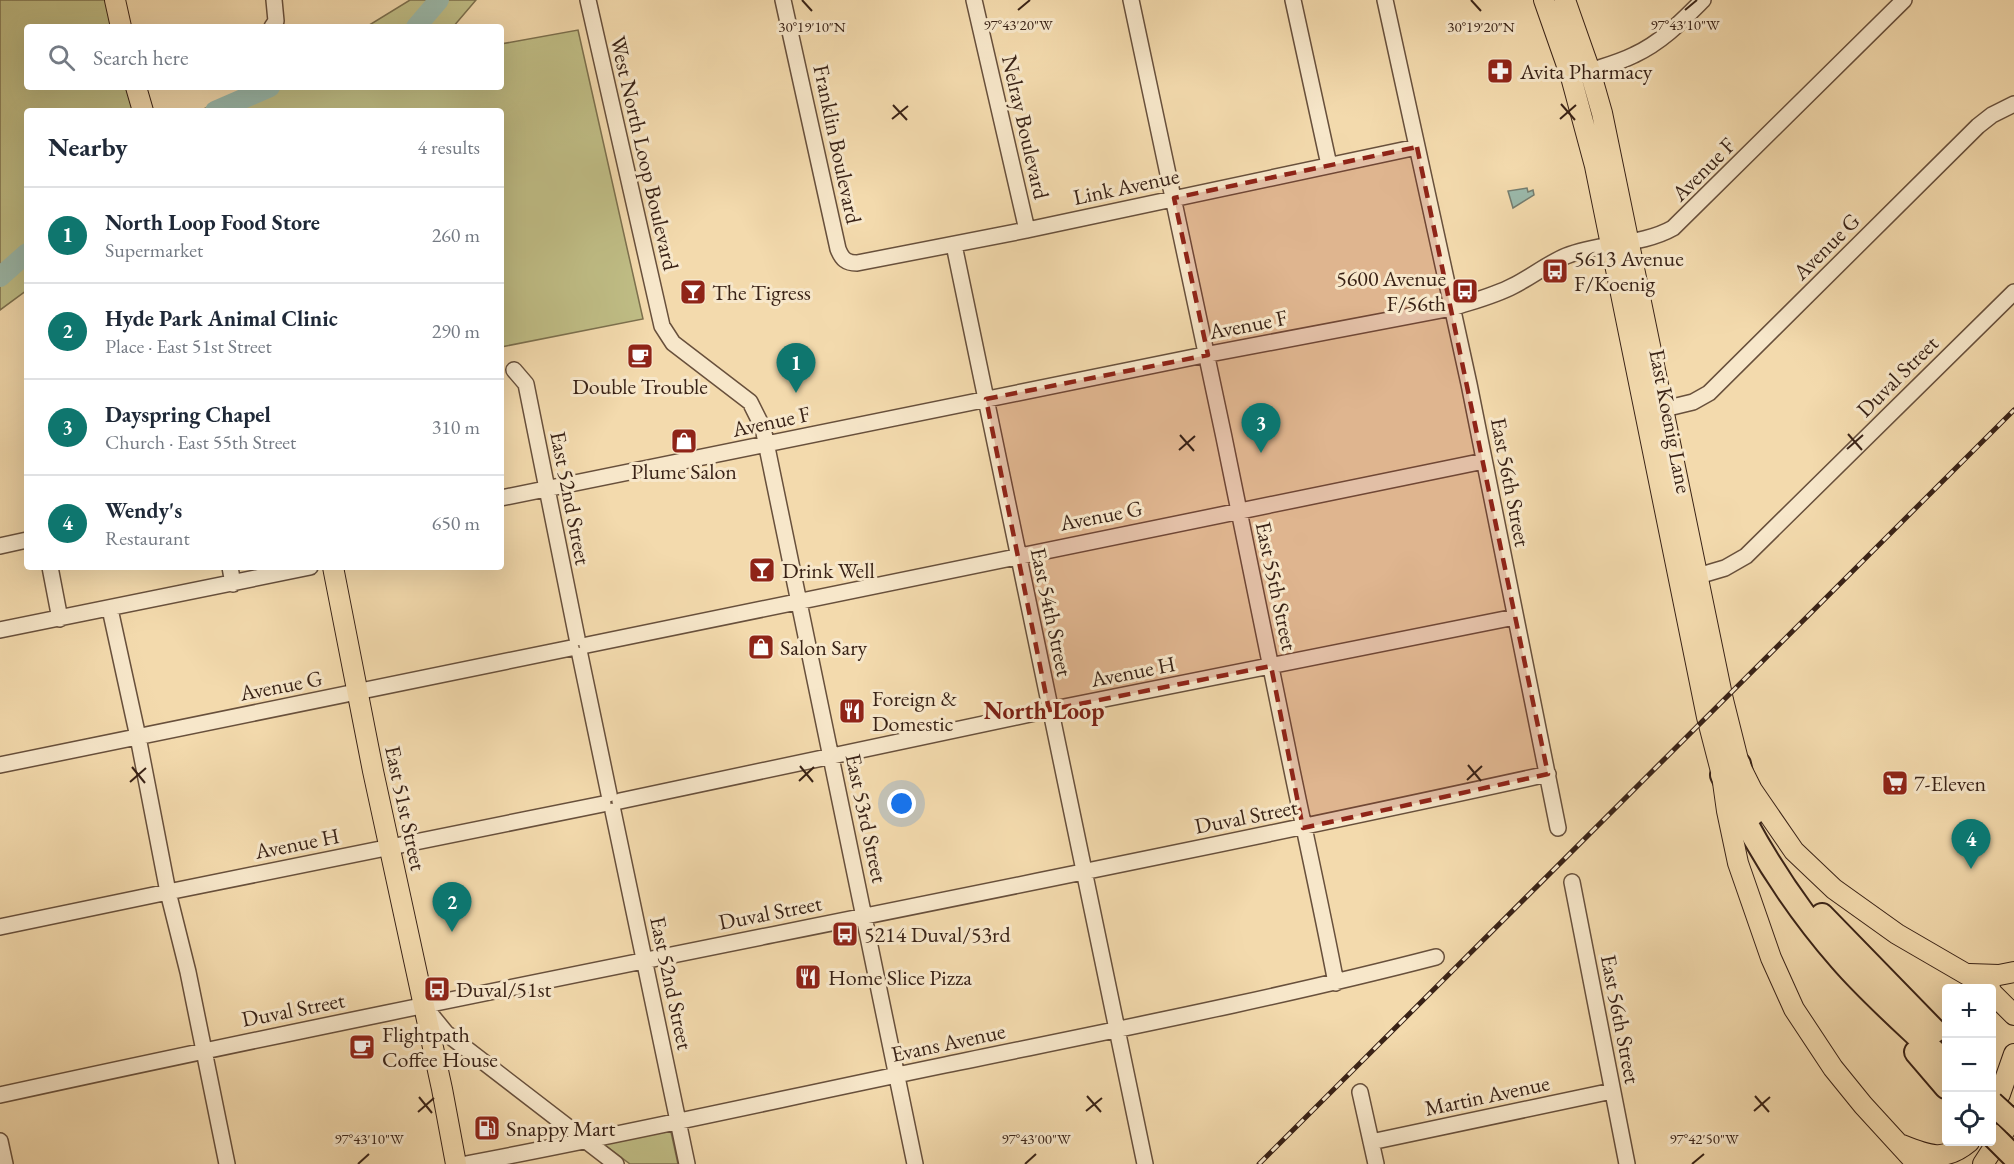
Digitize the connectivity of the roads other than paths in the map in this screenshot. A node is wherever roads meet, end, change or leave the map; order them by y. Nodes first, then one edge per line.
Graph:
1 (115, 0) edge
2 (274, 0) edge
3 (588, 0) edge
4 (783, 0) edge
5 (974, 0) edge
6 (1131, 0) edge
7 (1293, 0) edge
8 (1385, 0) edge
9 (1544, 0) edge
10 (1565, 0) edge
11 (1703, 0) edge
12 (1904, 0) edge
13 (120, 24) edge
14 (274, 24) edge
15 (1590, 71) junction
16 (137, 90) edge
17 (2014, 104) edge
18 (142, 108) edge
19 (1417, 147) junction
20 (1329, 165) junction
21 (1174, 198) junction
22 (1027, 230) junction
23 (1620, 244) junction
24 (954, 245) junction
25 (845, 260) joint
26 (2014, 292) edge
27 (1452, 308) junction
28 (1208, 355) junction
29 (513, 370) dead end
30 (986, 399) junction
31 (1664, 409) junction
32 (767, 445) junction
33 (1484, 460) junction
34 (547, 488) junction
35 (504, 497) edge
36 (1238, 510) junction
37 (24, 541) edge
38 (0, 546) edge
39 (1017, 555) junction
40 (51, 570) edge
41 (231, 570) edge
42 (296, 570) edge
43 (334, 570) edge
44 (1698, 576) junction
45 (233, 584) junction
46 (799, 600) junction
47 (110, 609) junction
48 (1515, 617) junction
49 (60, 619) junction
50 (0, 630) edge
51 (579, 647) junction
52 (1271, 666) junction
53 (357, 692) junction
54 (1049, 710) junction
55 (138, 737) junction
56 (831, 757) junction
57 (0, 765) edge
58 (1731, 770) junction
59 (1548, 774) junction
60 (611, 802) junction
61 (1303, 828) junction
62 (1558, 828) dead end
63 (390, 848) junction
64 (1083, 871) junction
65 (1572, 882) dead end
66 (168, 892) junction
67 (864, 917) junction
68 (0, 927) edge
69 (1437, 957) dead end
70 (644, 959) junction
71 (2014, 972) edge
72 (1966, 974) junction
73 (1858, 978) junction
74 (1336, 983) junction
75 (1981, 984) edge
76 (1996, 994) edge
77 (1996, 996) edge
78 (2014, 1004) edge
79 (424, 1006) junction
80 (2014, 1014) edge
81 (1117, 1030) junction
82 (1942, 1038) edge
83 (204, 1050) junction
84 (2014, 1054) edge
85 (1942, 1058) edge
86 (897, 1075) junction
87 (1942, 1081) edge
88 (1996, 1089) edge
89 (1612, 1091) junction
90 (1360, 1092) dead end
91 (0, 1095) edge
92 (1996, 1102) edge
93 (2014, 1105) edge
94 (1996, 1107) edge
95 (2014, 1116) edge
96 (679, 1121) junction
97 (2014, 1124) edge
98 (1996, 1139) edge
99 (0, 1141) edge
100 (586, 1141) junction
101 (1371, 1142) junction
102 (1897, 1143) junction
103 (1964, 1146) edge
104 (2014, 1157) edge
105 (5, 1164) edge
106 (227, 1164) edge
107 (456, 1164) edge
108 (466, 1164) edge
109 (616, 1164) edge
110 (687, 1164) edge
111 (915, 1164) edge
112 (1145, 1164) edge
113 (1376, 1164) edge
114 (1627, 1164) edge
115 (1902, 1164) edge
116 (1917, 1164) edge
117 (1983, 1164) edge

1 - 13 main road
2 - 14 street
3 - 32 street, West North Loop Boulevard
4 - 25 street, Franklin Boulevard
5 - 22 street, Nelray Boulevard
6 - 21 street, East 55th Street
7 - 20 street
8 - 19 street, East 56th Street
9 - 23 main road, East Koenig Lane
10 - 15 main road, East Koenig Lane
11 - 15 street
12 - 23 street, Avenue F
15 - 23 main road, East Koenig Lane
16 - 18 main road
17 - 31 street, Avenue G
19 - 20 street, Link Avenue
19 - 27 street, East 56th Street
20 - 21 street, Link Avenue
21 - 22 street, Link Avenue
21 - 28 street, East 55th Street
22 - 24 street, Link Avenue
23 - 27 street, Avenue F
23 - 31 main road, East Koenig Lane
23 - 58 main road, East Koenig Lane
24 - 25 street, Link Avenue
24 - 30 street, East 54th Street
26 - 44 street, Duval Street
27 - 28 street, Avenue F
27 - 33 street, East 56th Street
28 - 30 street, Avenue F
28 - 36 street, East 55th Street
29 - 34 street, East 52nd Street
30 - 32 street, Avenue F
30 - 39 street, East 54th Street
31 - 44 main road, East Koenig Lane
32 - 34 street, Avenue F
32 - 46 street, East 53rd Street
33 - 36 street, Avenue G
33 - 48 street, East 56th Street
34 - 35 street, Avenue F
34 - 51 street, East 52nd Street
36 - 39 street, Avenue G
36 - 52 street, East 55th Street
37 - 38 street
39 - 46 street, Avenue G
39 - 54 street, East 54th Street
40 - 49 street
41 - 45 street
42 - 45 street
43 - 53 main road, East 51st Street
44 - 58 main road, East Koenig Lane
45 - 47 street
46 - 51 street, Avenue G
46 - 56 street, East 53rd Street
47 - 49 street
47 - 55 street
48 - 52 street, Avenue H
48 - 59 street, East 56th Street
49 - 50 street
51 - 53 street, Avenue G
51 - 60 street, East 52nd Street
52 - 54 street, Avenue H
52 - 61 street, East 55th Street
53 - 55 street, Avenue G
53 - 63 main road, East 51st Street
54 - 56 street, Avenue H
54 - 64 street, East 54th Street
55 - 57 street, Avenue G
55 - 66 street
56 - 60 street, Avenue H
56 - 67 street, East 53rd Street
58 - 72 main road
58 - 73 highway
58 - 82 highway
58 - 102 main road
59 - 61 street, Duval Street
59 - 62 street, East 56th Street
60 - 63 street, Avenue H
60 - 70 street, East 52nd Street
61 - 64 street, Duval Street
61 - 74 street, East 55th Street
63 - 66 street, Avenue H
63 - 79 main road, East 51st Street
64 - 67 street, Duval Street
64 - 81 street, East 54th Street
65 - 89 street, East 56th Street
66 - 68 street, Avenue H
66 - 83 street
67 - 70 street, Duval Street
67 - 86 street, East 53rd Street
69 - 74 street, Evans Avenue
70 - 79 street, Duval Street
70 - 96 street, East 52nd Street
71 - 72 main road
72 - 75 main road
73 - 85 highway
73 - 87 highway
74 - 81 street, Evans Avenue
76 - 78 main road
77 - 80 main road
79 - 83 street, Duval Street
79 - 100 street
79 - 107 main road, East 51st Street
81 - 86 street, Evans Avenue
81 - 112 street, East 54th Street
83 - 91 street, Duval Street
83 - 106 street
84 - 92 main road
86 - 96 street, Evans Avenue
86 - 111 street, East 53rd Street
88 - 93 highway
89 - 101 street, Martin Avenue
89 - 114 street, East 56th Street
90 - 101 street
94 - 97 highway, bridge
95 - 117 main road
96 - 100 street, Evans Avenue
96 - 110 street, East 52nd Street
98 - 104 highway, bridge
99 - 105 street
100 - 108 street, Evans Avenue
100 - 109 street
101 - 113 street
102 - 103 main road
102 - 115 main road
102 - 116 main road

